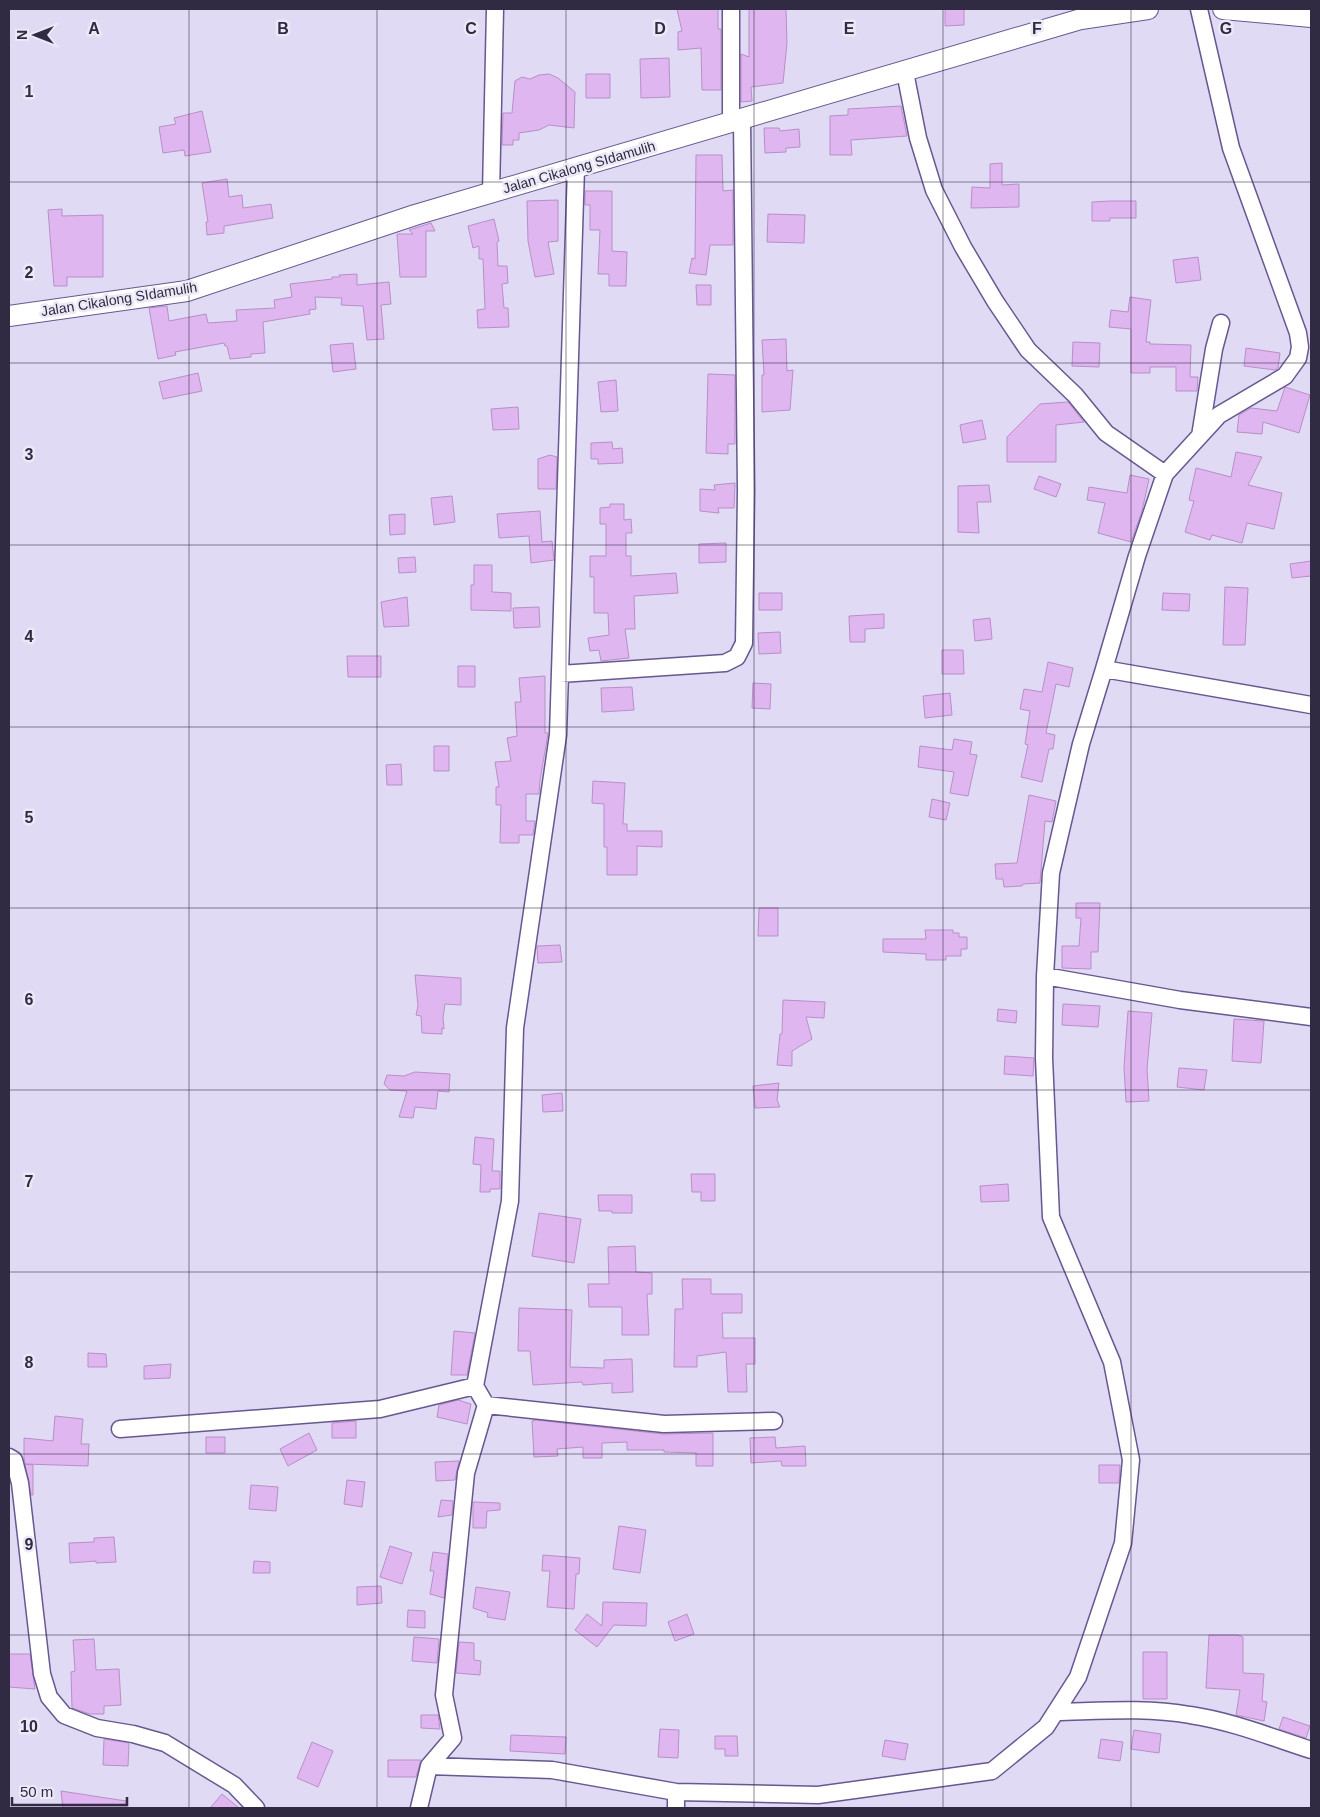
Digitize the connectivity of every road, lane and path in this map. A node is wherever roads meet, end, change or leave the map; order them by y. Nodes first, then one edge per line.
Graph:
1 (495, 9) edge
2 (731, 9) edge
3 (1148, 9) edge
4 (1199, 9) edge
5 (1224, 9) edge
6 (1311, 17) edge
7 (905, 72) junction
8 (736, 121) junction
9 (576, 168) junction
10 (491, 193) junction
11 (9, 316) edge
12 (1221, 323) dead end
13 (1200, 436) junction
14 (1165, 474) junction
15 (1104, 669) junction
16 (560, 674) junction
17 (1311, 705) edge
18 (1045, 976) junction
19 (1311, 1017) edge
20 (475, 1386) junction
21 (486, 1405) junction
22 (774, 1421) dead end
23 (120, 1429) dead end
24 (9, 1457) edge
25 (1056, 1712) junction
26 (1311, 1750) edge
27 (430, 1766) junction
28 (676, 1800) edge
29 (256, 1808) edge
30 (419, 1808) edge

1 - 10 street
2 - 8 street
3 - 7 street, Jalan Cikalong SIdamulih
4 - 13 street
5 - 6 street
7 - 8 street, Jalan Cikalong SIdamulih
7 - 14 street
8 - 9 street, Jalan Cikalong SIdamulih
8 - 16 street
9 - 10 street, Jalan Cikalong SIdamulih
9 - 16 street
10 - 11 street, Jalan Cikalong SIdamulih
12 - 13 street
13 - 14 street
14 - 15 street
15 - 17 street
15 - 18 street
16 - 20 street
18 - 19 street
18 - 25 street
20 - 21 street
20 - 23 street
21 - 22 street
21 - 27 street
24 - 29 street
25 - 26 street
25 - 28 street
27 - 28 street
27 - 30 street

